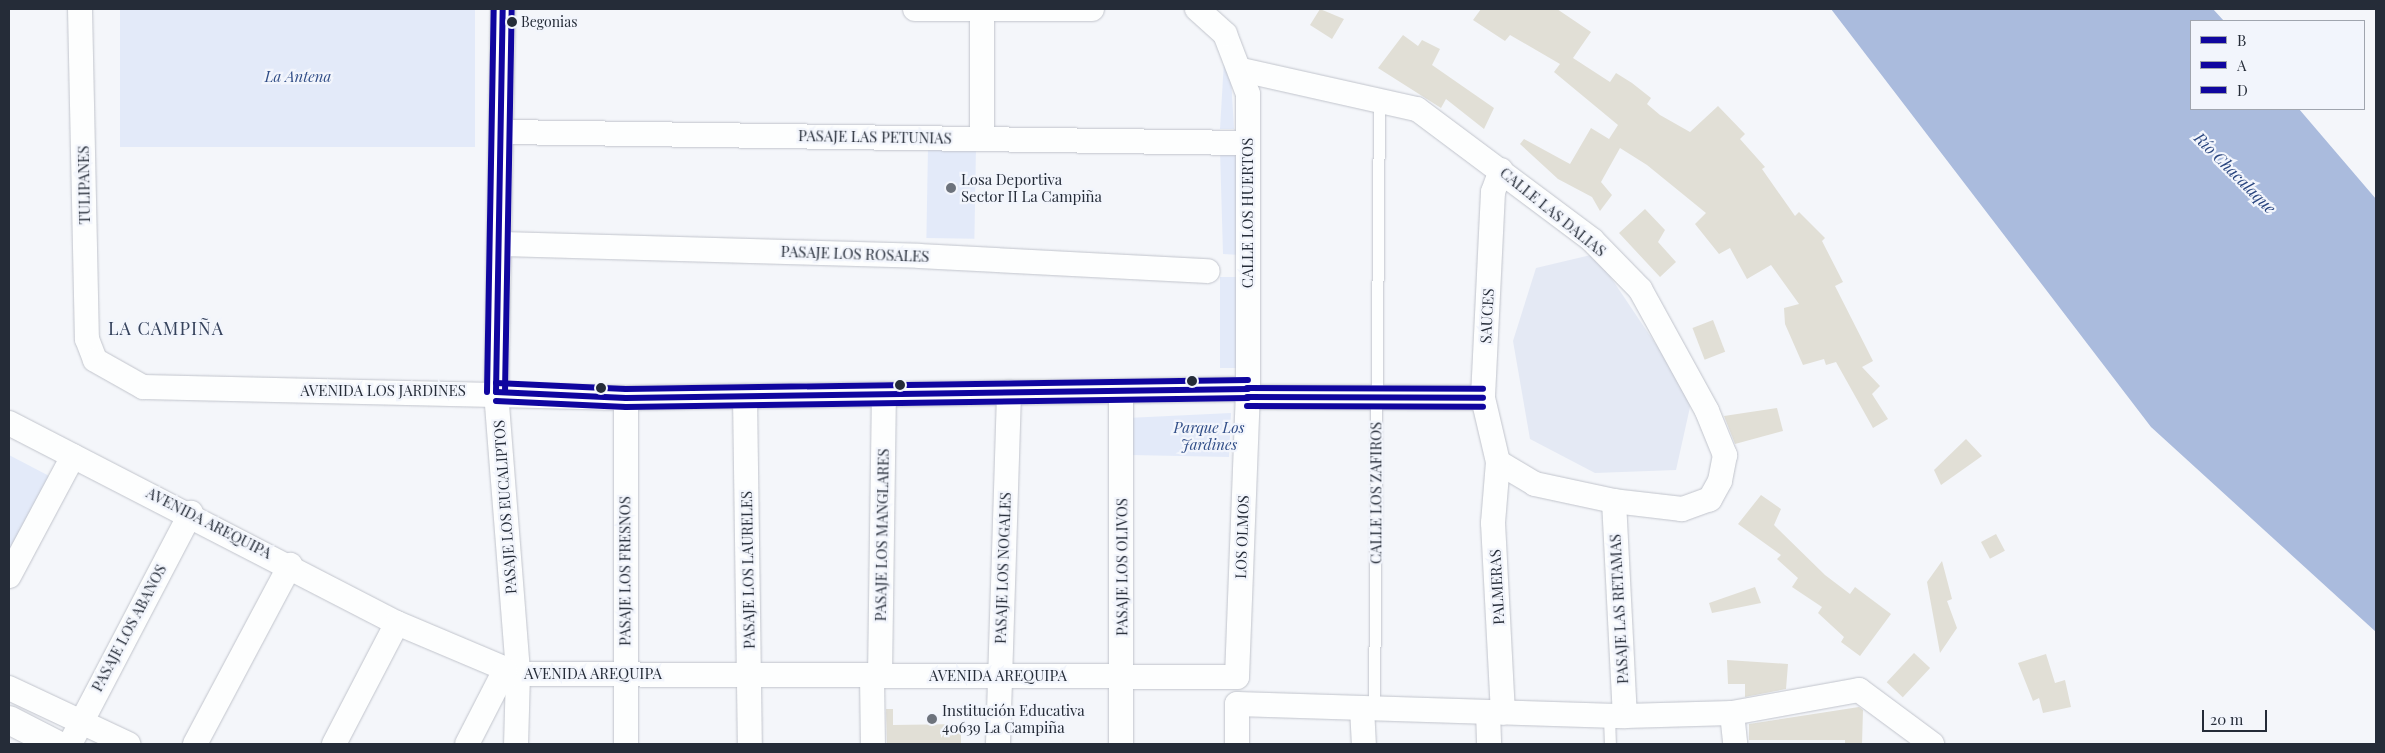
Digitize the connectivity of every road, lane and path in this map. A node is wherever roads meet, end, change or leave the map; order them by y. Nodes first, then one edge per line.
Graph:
1 (80, 9) edge
2 (502, 9) edge
3 (915, 9) edge
4 (1092, 9) edge
5 (1191, 9) edge
6 (1197, 9) edge
7 (939, 10) edge
8 (982, 11) junction
9 (1242, 70) junction
10 (1379, 98) junction
11 (503, 132) junction
12 (982, 139) junction
13 (1248, 143) junction
14 (1501, 170) junction
15 (502, 244) junction
16 (1208, 271) dead end
17 (95, 360) joint
18 (1121, 391) junction
19 (496, 392) junction
20 (1009, 392) junction
21 (1248, 393) junction
22 (884, 394) junction
23 (745, 396) junction
24 (1376, 397) junction
25 (626, 398) junction
26 (1483, 398) junction
27 (9, 424) edge
28 (74, 456) junction
29 (1498, 462) junction
30 (1614, 501) junction
31 (191, 514) junction
32 (290, 565) junction
33 (9, 576) edge
34 (397, 623) junction
35 (511, 672) junction
36 (624, 674) junction
37 (750, 675) junction
38 (876, 676) junction
39 (999, 676) junction
40 (1122, 677) junction
41 (1237, 677) joint
42 (9, 688) edge
43 (41, 706) junction
44 (1368, 708) junction
45 (1496, 713) junction
46 (1732, 713) junction
47 (1617, 716) junction
48 (79, 721) junction
49 (19, 725) edge
50 (56, 744) edge
51 (70, 744) edge
52 (128, 744) edge
53 (195, 744) edge
54 (334, 744) edge
55 (467, 744) edge
56 (516, 744) edge
57 (626, 744) edge
58 (750, 744) edge
59 (872, 744) edge
60 (998, 744) edge
61 (1121, 744) edge
62 (1237, 744) edge
63 (1364, 744) edge
64 (1489, 744) edge
65 (1610, 744) edge
66 (1735, 744) edge
67 (1932, 744) edge

1 - 17 street, TULIPANES
2 - 11 street, PASAJE LOS EUCALIPTOS
3 - 7 street
4 - 8 street
5 - 6 street
6 - 9 street, CALLE LOS HUERTOS
7 - 8 street
8 - 12 street
9 - 10 street, CALLE LAS DALIAS
9 - 13 street, CALLE LOS HUERTOS
10 - 14 street, CALLE LAS DALIAS
10 - 24 lane, CALLE LOS ZAFIROS
11 - 12 street, PASAJE LAS PETUNIAS
11 - 15 street, PASAJE LOS EUCALIPTOS
12 - 13 street, PASAJE LAS PETUNIAS
13 - 21 street, CALLE LOS HUERTOS
14 - 26 street, SAUCES
14 - 30 street, CALLE LAS DALIAS
15 - 16 street, PASAJE LOS ROSALES
15 - 19 street, PASAJE LOS EUCALIPTOS
17 - 19 street, AVENIDA LOS JARDINES
18 - 20 street, AVENIDA LOS JARDINES
18 - 21 street, AVENIDA LOS JARDINES
18 - 40 street, PASAJE LOS OLIVOS
19 - 25 street, AVENIDA LOS JARDINES
19 - 35 street, PASAJE LOS EUCALIPTOS
20 - 22 street, AVENIDA LOS JARDINES
20 - 39 street, PASAJE LOS NOGALES
21 - 24 street, AVENIDA LOS JARDINES
21 - 41 street, LOS OLMOS
22 - 23 street, AVENIDA LOS JARDINES
22 - 38 street, PASAJE LOS MANGLARES
23 - 25 street, AVENIDA LOS JARDINES
23 - 37 street, PASAJE LOS LAURELES
24 - 26 street, AVENIDA LOS JARDINES
24 - 44 lane, CALLE LOS ZAFIROS
25 - 36 street, PASAJE LOS FRESNOS
26 - 29 street, SAUCES
27 - 28 street, AVENIDA AREQUIPA
28 - 31 street, AVENIDA AREQUIPA
28 - 33 street
29 - 30 street
29 - 45 street, PALMERAS
30 - 47 street, PASAJE LAS RETAMAS
31 - 32 street, AVENIDA AREQUIPA
31 - 48 street, PASAJE LOS ABANOS
32 - 34 street, AVENIDA AREQUIPA
32 - 53 street
34 - 35 street, AVENIDA AREQUIPA
34 - 54 street
35 - 36 street, AVENIDA AREQUIPA
35 - 55 street
35 - 56 street
36 - 37 street, AVENIDA AREQUIPA
36 - 57 street, PASAJE LOS FRESNOS
37 - 38 street, AVENIDA AREQUIPA
37 - 58 street, PASAJE LOS LAURELES
38 - 39 street, AVENIDA AREQUIPA
38 - 59 street, PASAJE LOS MANGLARES
39 - 40 street, AVENIDA AREQUIPA
39 - 60 street, PASAJE LOS NOGALES
40 - 41 street, AVENIDA AREQUIPA
40 - 61 street, PASAJE LOS OLIVOS
42 - 43 street
43 - 48 street
43 - 49 street
44 - 45 street
44 - 62 street
44 - 63 street
45 - 47 street
45 - 64 street, PALMERAS
46 - 47 street
46 - 66 street
46 - 67 street
47 - 65 lane
48 - 51 street, PASAJE LOS ABANOS
48 - 52 street
49 - 50 street

